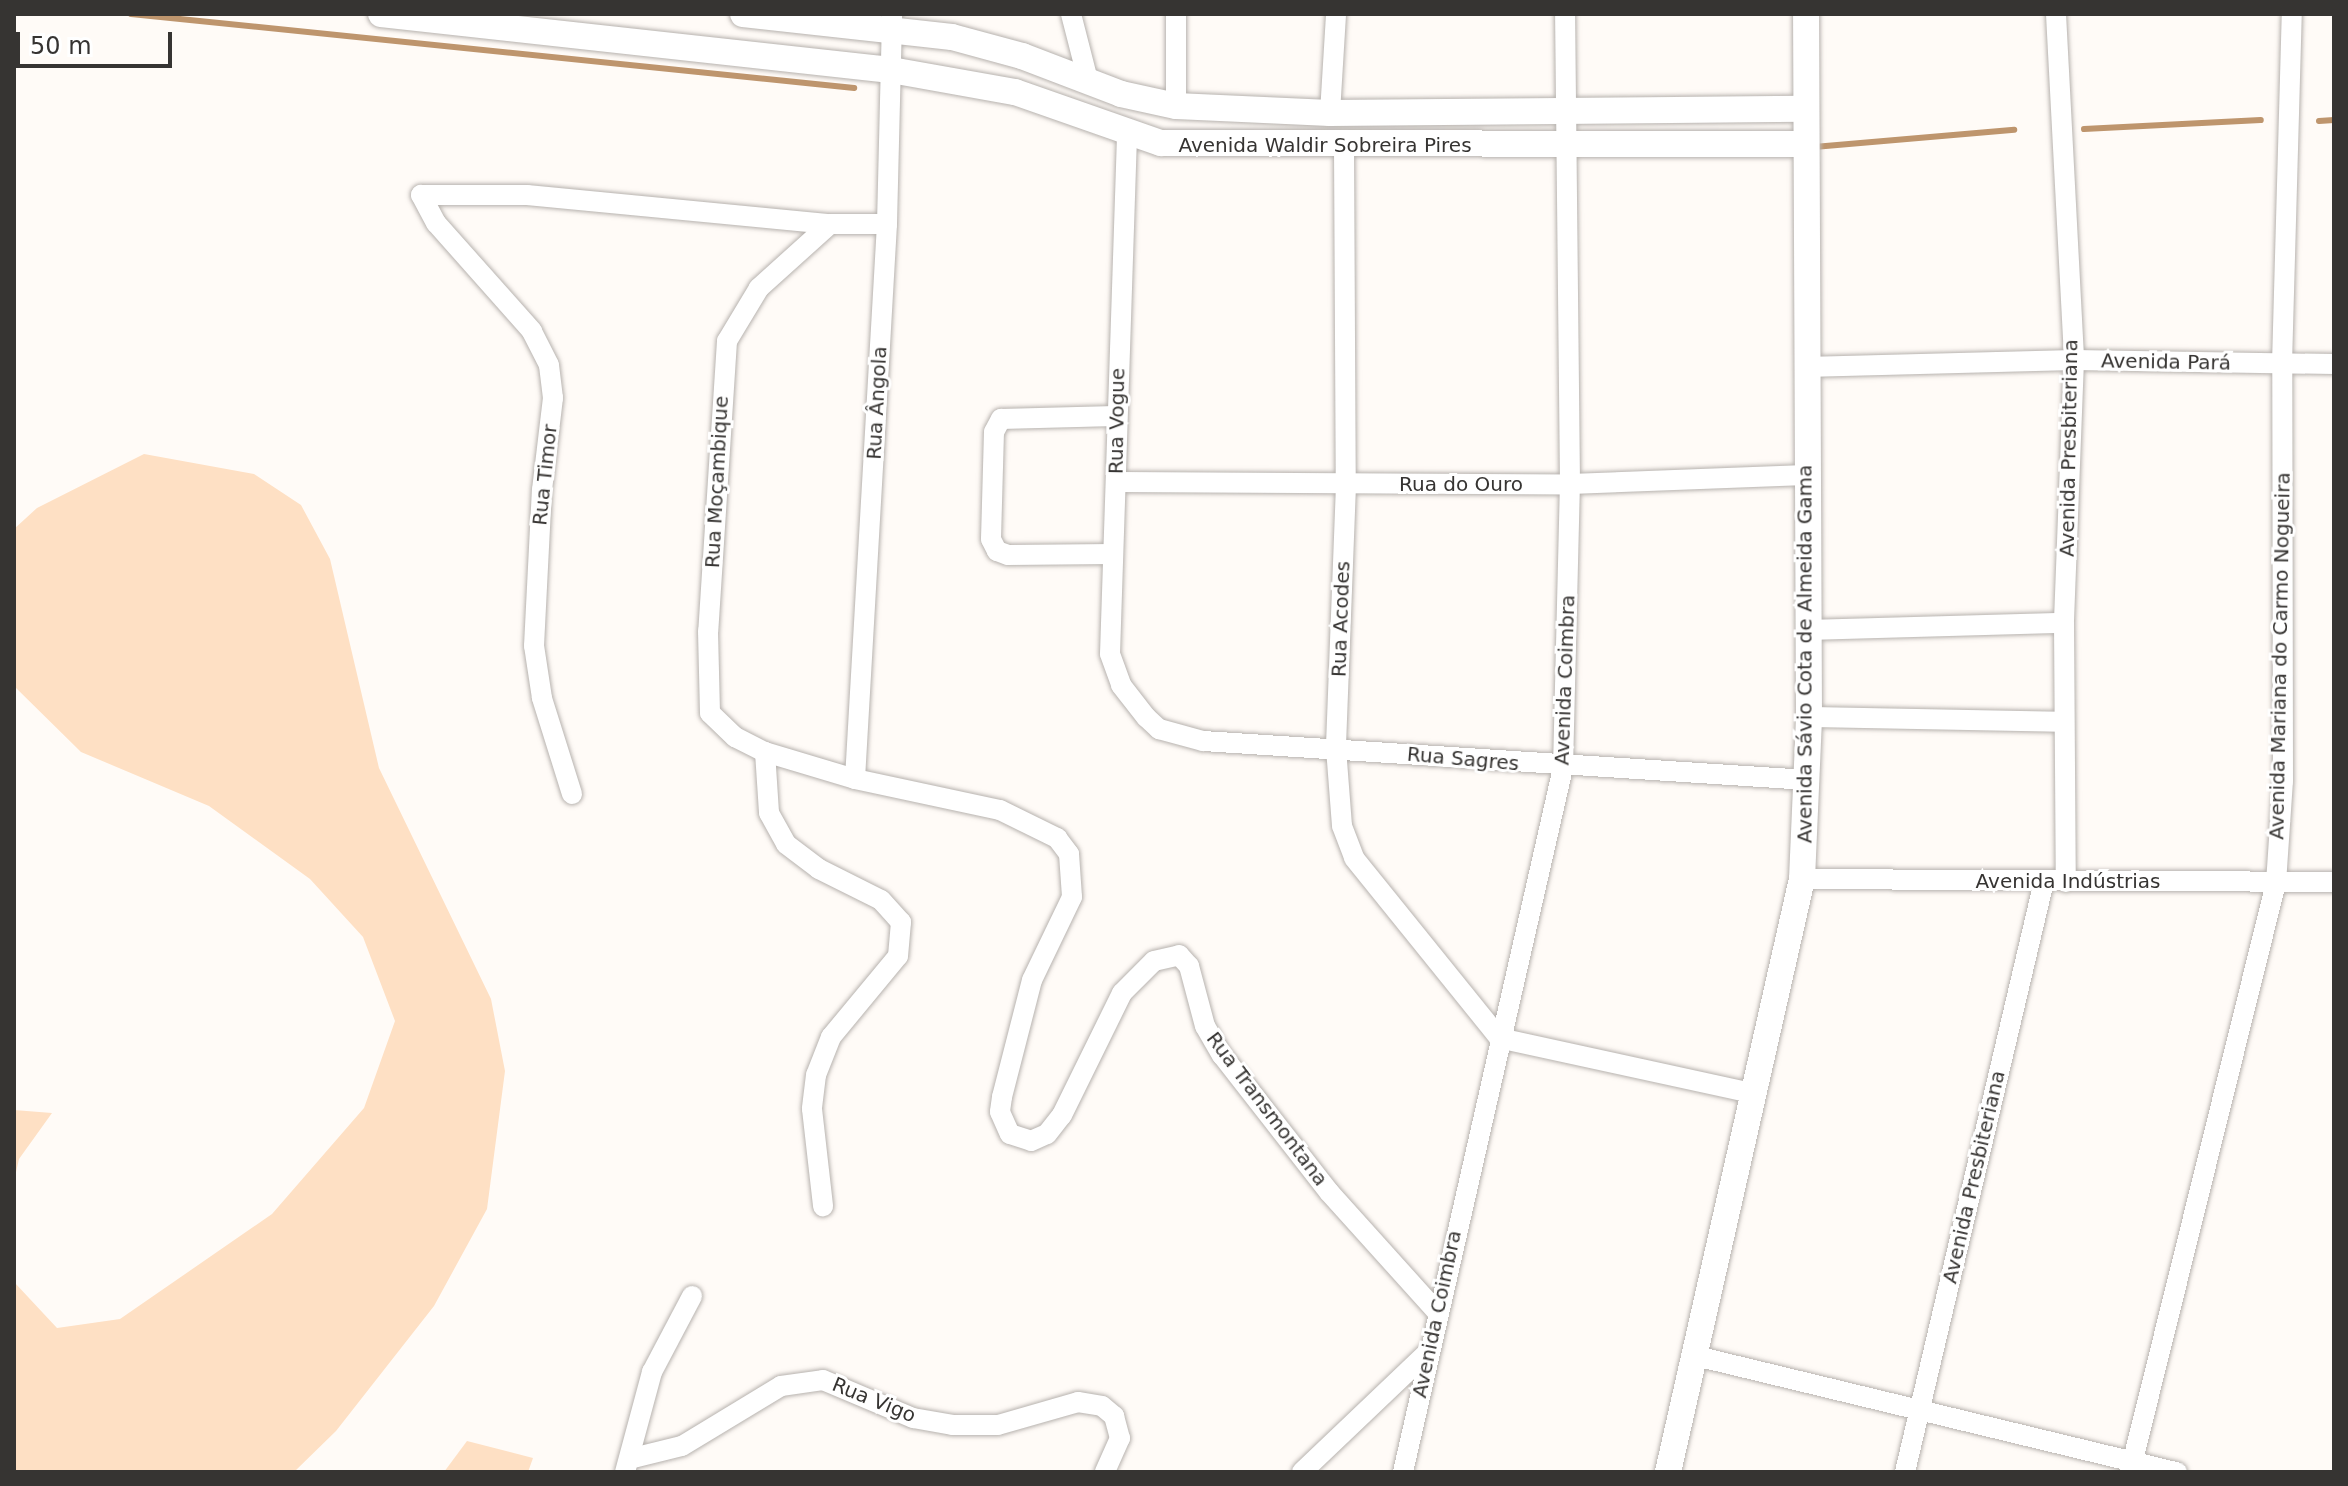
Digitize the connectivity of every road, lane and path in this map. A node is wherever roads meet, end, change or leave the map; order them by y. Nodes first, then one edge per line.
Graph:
1 (381, 14) edge
2 (743, 14) edge
3 (1071, 14) edge
4 (1176, 14) edge
5 (1336, 14) edge
6 (1565, 14) edge
7 (1806, 14) edge
8 (2056, 14) edge
9 (2292, 14) edge
10 (892, 21) edge
11 (891, 70) junction
12 (1088, 80) junction
13 (1176, 106) junction
14 (1803, 109) junction
15 (1570, 110) junction
16 (1330, 113) junction
17 (1127, 136) junction
18 (1803, 144) junction
19 (1570, 145) junction
20 (1344, 146) junction
21 (830, 224) junction
22 (887, 224) junction
23 (2074, 360) junction
24 (2282, 364) junction
25 (2334, 364) edge
26 (1805, 367) junction
27 (1115, 416) junction
28 (1806, 475) junction
29 (1116, 482) junction
30 (1570, 484) junction
31 (1346, 485) junction
32 (1113, 554) junction
33 (2064, 623) junction
34 (1808, 630) junction
35 (1131, 702) joint
36 (1809, 717) junction
37 (2063, 722) junction
38 (1336, 748) junction
39 (765, 752) junction
40 (1563, 768) junction
41 (855, 779) junction
42 (1808, 780) junction
43 (572, 794) dead end
44 (1802, 879) junction
45 (2044, 881) junction
46 (2066, 882) junction
47 (2334, 882) edge
48 (2276, 883) junction
49 (1499, 1038) junction
50 (1752, 1093) junction
51 (823, 1206) dead end
52 (692, 1296) dead end
53 (1436, 1311) junction
54 (1428, 1352) junction
55 (1696, 1356) junction
56 (1919, 1412) junction
57 (629, 1465) edge
58 (2131, 1466) edge
59 (1105, 1472) edge
60 (1302, 1472) edge
61 (1403, 1472) edge
62 (1668, 1472) edge
63 (1905, 1472) edge
64 (2177, 1472) edge

1 - 11 street, Avenida Waldir Sobreira Pires
2 - 10 street, Avenida Waldir Sobreira Pires
3 - 12 street
4 - 13 street
5 - 16 street
6 - 15 street, Avenida Coimbra
7 - 14 street, Avenida Sávio Cota de Almeida Gama
8 - 23 street, Avenida Presbiteriana
9 - 24 street, Avenida Mariana do Carmo Nogueira
10 - 11 street, Rua Ângola
10 - 12 street, Avenida Waldir Sobreira Pires
11 - 17 street, Avenida Waldir Sobreira Pires
11 - 22 street, Rua Ângola
12 - 13 street, Avenida Waldir Sobreira Pires
13 - 16 street, Avenida Waldir Sobreira Pires
14 - 15 street, Avenida Waldir Sobreira Pires
14 - 18 street, Avenida Sávio Cota de Almeida Gama
15 - 16 street, Avenida Waldir Sobreira Pires
15 - 19 street, Avenida Coimbra
17 - 20 street, Avenida Waldir Sobreira Pires
17 - 27 street, Rua Vogue
18 - 19 street, Avenida Waldir Sobreira Pires
18 - 26 street, Avenida Sávio Cota de Almeida Gama
19 - 20 street, Avenida Waldir Sobreira Pires
19 - 30 street, Avenida Coimbra
20 - 31 street, Rua Acodes
21 - 22 street
21 - 39 street, Rua Moçambique
21 - 43 street, Rua Timor
22 - 41 street, Rua Ângola
23 - 24 street, Avenida Pará
23 - 26 street, Avenida Pará
23 - 33 street, Avenida Presbiteriana
24 - 25 street, Avenida Pará
24 - 48 street, Avenida Mariana do Carmo Nogueira
26 - 28 street, Avenida Sávio Cota de Almeida Gama
27 - 29 street, Rua Vogue
27 - 32 street
28 - 30 street, Rua do Ouro
28 - 34 street, Avenida Sávio Cota de Almeida Gama
29 - 31 street, Rua do Ouro
29 - 32 street, Rua Vogue
30 - 31 street, Rua do Ouro
30 - 40 street, Avenida Coimbra
31 - 38 street, Rua Acodes
32 - 35 street, Rua Vogue
33 - 34 street
33 - 37 street, Avenida Presbiteriana
34 - 36 street, Avenida Sávio Cota de Almeida Gama
35 - 38 street, Rua Sagres
36 - 37 street
36 - 42 street, Avenida Sávio Cota de Almeida Gama
37 - 46 street, Avenida Presbiteriana
38 - 40 street, Rua Sagres
38 - 49 street, Rua Acodes
39 - 41 street, Rua Moçambique
39 - 51 street
40 - 42 street, Rua Sagres
40 - 49 street, Avenida Coimbra
41 - 53 street, Rua Transmontana
42 - 44 street, Avenida Sávio Cota de Almeida Gama
44 - 45 street, Avenida Indústrias
44 - 50 street, Avenida Sávio Cota de Almeida Gama
45 - 46 street, Avenida Indústrias
45 - 56 street, Avenida Presbiteriana
46 - 48 street, Avenida Indústrias
47 - 48 street, Avenida Indústrias
48 - 58 street, Avenida Mariana do Carmo Nogueira
49 - 50 street
49 - 53 street, Avenida Coimbra
50 - 55 street, Avenida Sávio Cota de Almeida Gama
52 - 57 street
53 - 54 street, Avenida Coimbra
54 - 60 street
54 - 61 street, Avenida Coimbra
55 - 56 street
55 - 62 street, Avenida Sávio Cota de Almeida Gama
56 - 58 street
56 - 63 street, Avenida Presbiteriana
57 - 59 street, Rua Vigo
58 - 64 street

